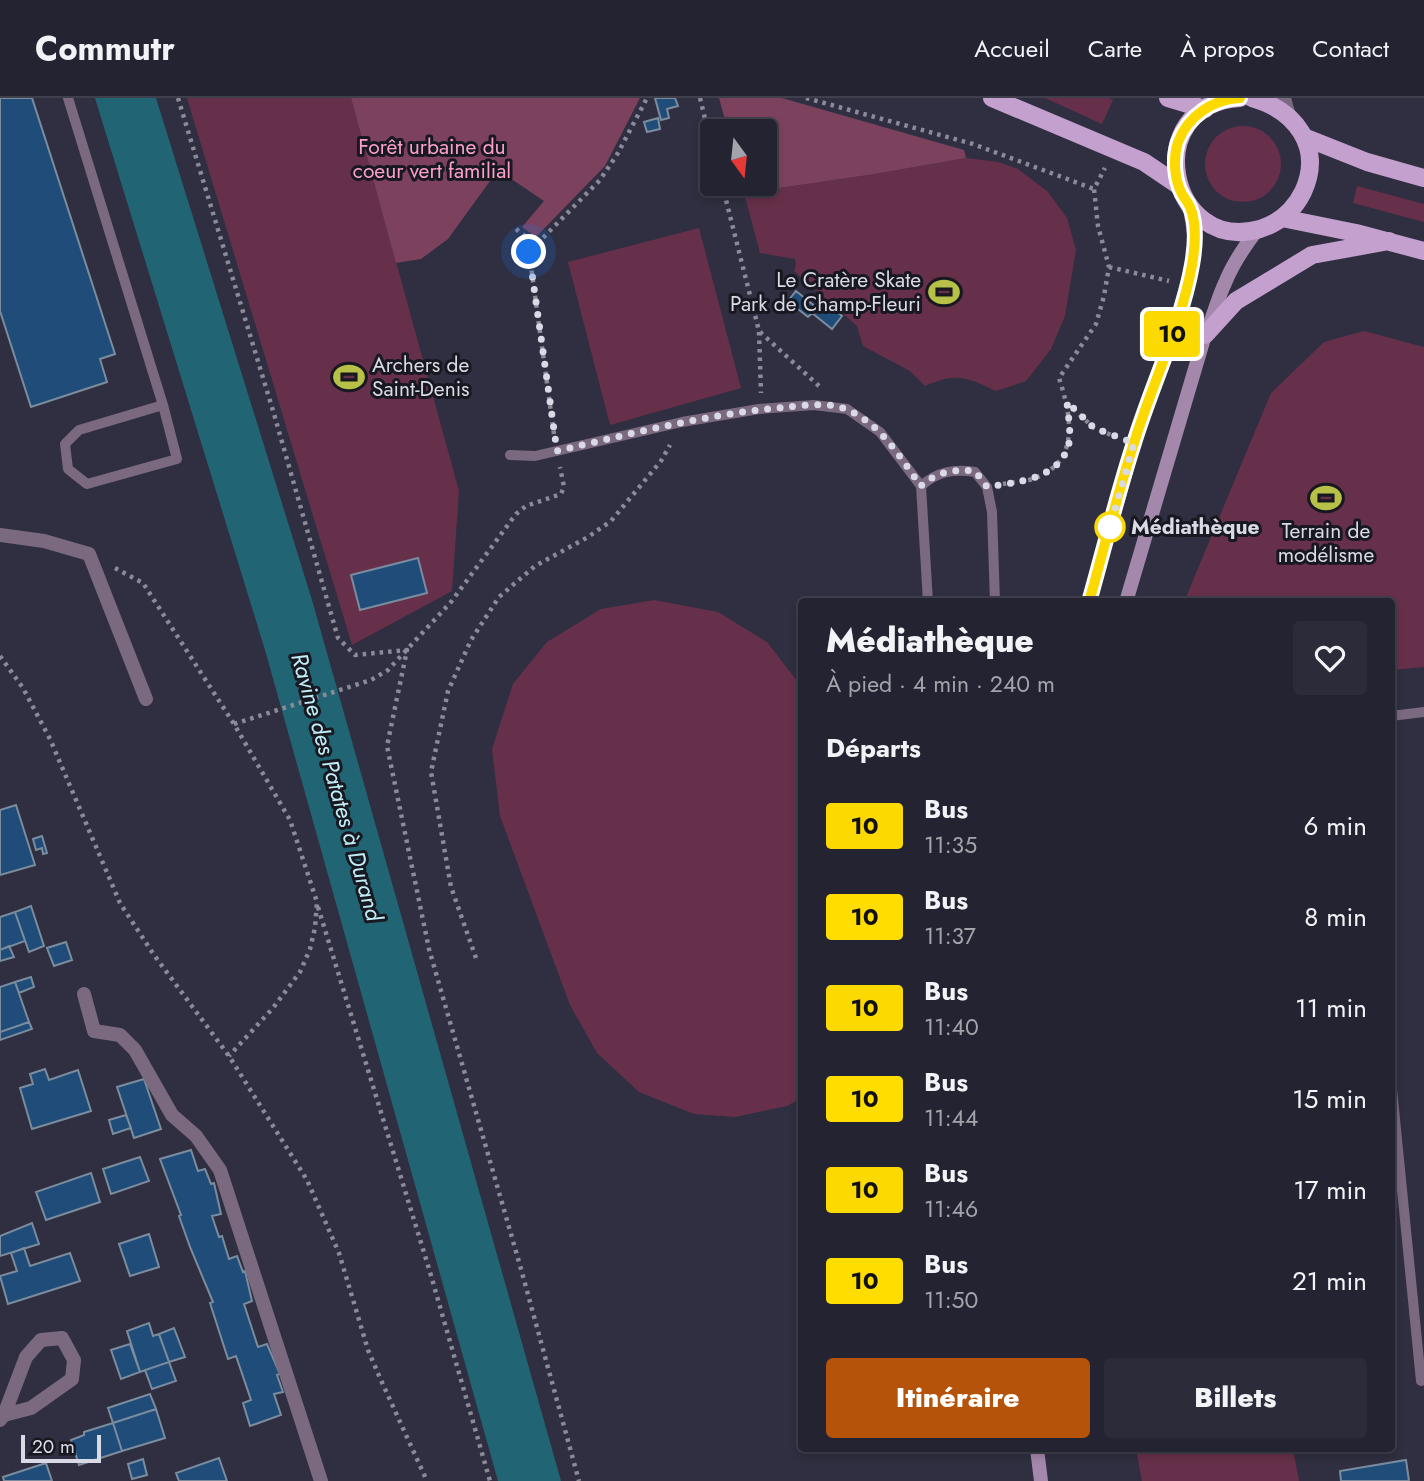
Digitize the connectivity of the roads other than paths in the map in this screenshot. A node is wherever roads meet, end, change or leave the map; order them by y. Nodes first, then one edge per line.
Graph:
1 (68, 98) edge
2 (992, 98) edge
3 (1168, 98) edge
4 (1240, 98) edge
5 (1252, 98) edge
6 (1284, 98) edge
7 (1213, 103) edge
8 (1289, 116) junction
9 (1304, 137) junction
10 (1424, 178) edge
11 (1178, 185) junction
12 (1191, 208) junction
13 (1282, 218) junction
14 (1257, 230) junction
15 (1389, 241) junction
16 (1424, 251) edge
17 (1205, 335) junction
18 (163, 405) junction
19 (510, 455) dead end
20 (921, 486) junction
21 (0, 535) edge
22 (928, 598) edge
23 (995, 598) edge
24 (1090, 598) edge
25 (1127, 598) edge
26 (146, 699) dead end
27 (1424, 712) edge
28 (1395, 716) edge
29 (84, 994) dead end
30 (1395, 1119) edge
31 (1421, 1381) dead end
32 (2, 1418) edge
33 (1037, 1452) edge
34 (321, 1481) edge
35 (1041, 1481) edge

1 - 18 lane
2 - 11 main road
3 - 7 main road
4 - 7 main road
5 - 8 main road
6 - 8 street
7 - 11 main road
8 - 9 main road
9 - 10 main road
9 - 13 main road
11 - 12 main road
12 - 14 main road
12 - 24 main road
13 - 14 main road
13 - 15 main road
14 - 17 main road
15 - 16 main road
15 - 17 main road
17 - 25 main road
18 - 18 lane
19 - 20 lane
20 - 22 lane
20 - 23 lane
21 - 26 street
27 - 28 lane
29 - 34 street
30 - 31 lane
32 - 32 street
33 - 35 main road

